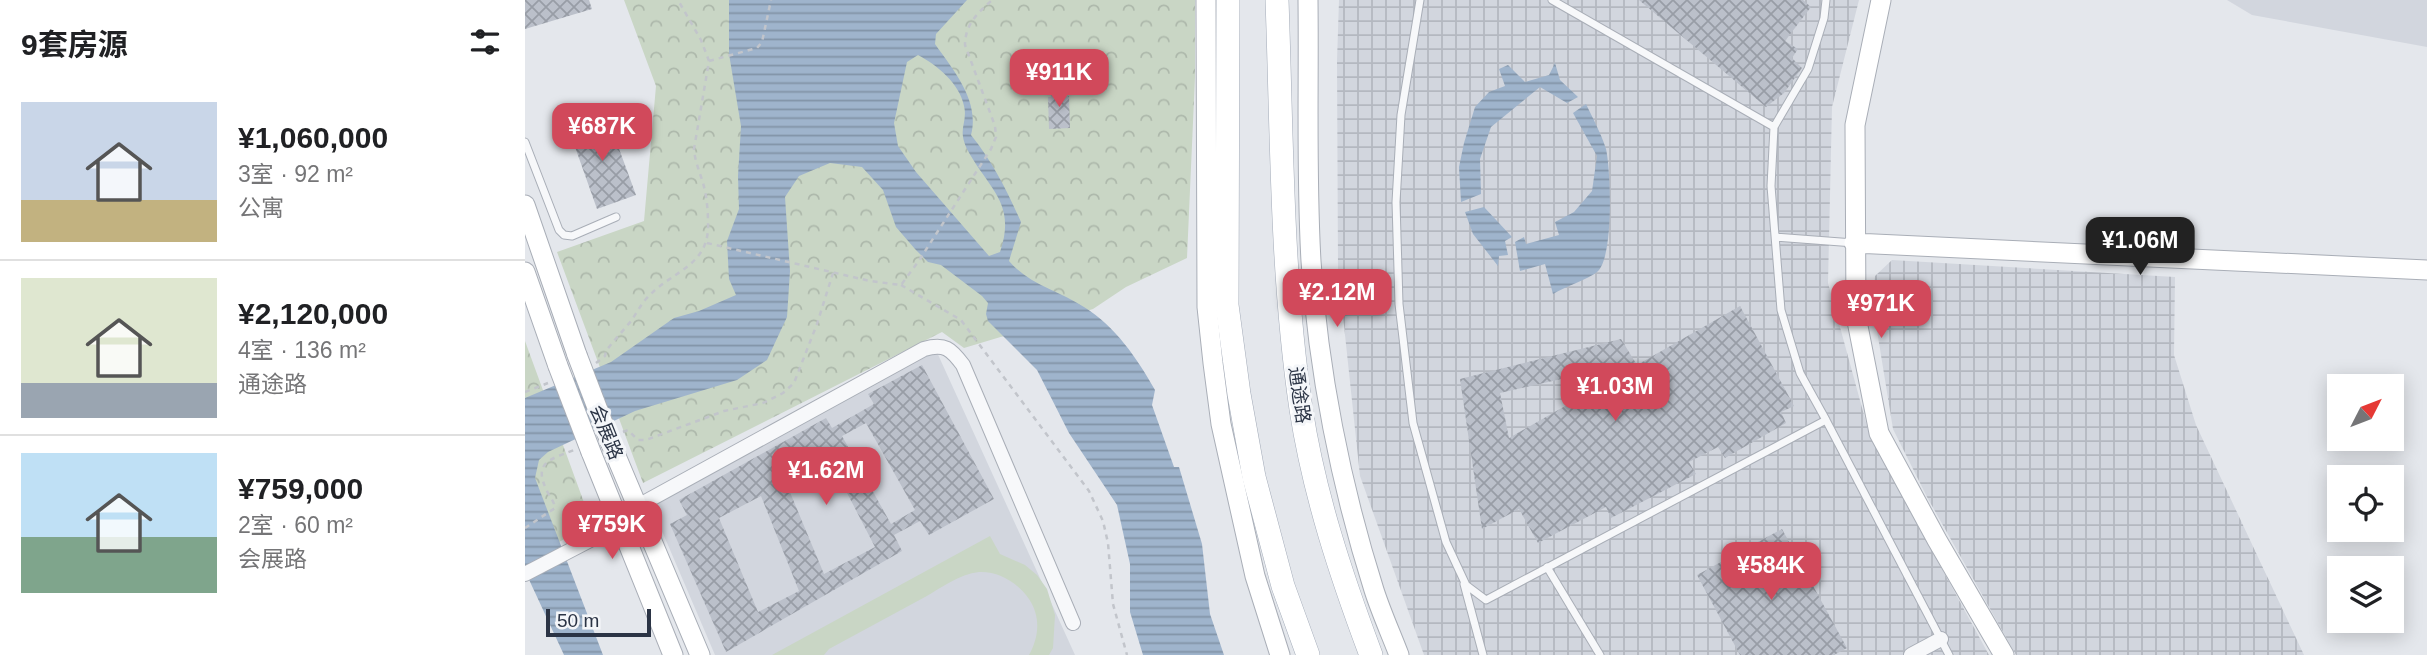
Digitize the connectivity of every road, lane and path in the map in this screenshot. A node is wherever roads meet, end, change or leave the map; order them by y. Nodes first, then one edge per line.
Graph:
1 (678, 0) edge
2 (771, 0) edge
3 (1206, 0) edge
4 (1228, 0) edge
5 (1277, 0) edge
6 (1308, 0) edge
7 (1420, 0) edge
8 (1552, 0) edge
9 (1825, 0) edge
10 (1881, 0) edge
11 (991, 1) edge
12 (709, 61) junction
13 (1774, 127) junction
14 (525, 142) edge
15 (525, 205) edge
16 (616, 217) dead end
17 (1776, 237) junction
18 (706, 243) junction
19 (1854, 243) junction
20 (2427, 270) edge
21 (525, 272) edge
22 (833, 273) junction
23 (901, 285) junction
24 (582, 360) junction
25 (554, 374) junction
26 (525, 392) edge
27 (1826, 420) junction
28 (638, 440) dead end
29 (638, 506) junction
30 (552, 511) dead end
31 (619, 525) junction
32 (525, 528) edge
33 (1547, 567) junction
34 (526, 574) edge
35 (1463, 579) junction
36 (1073, 623) dead end
37 (1941, 639) junction
38 (673, 655) edge
39 (700, 655) edge
40 (1127, 655) edge
41 (1280, 655) edge
42 (1308, 655) edge
43 (1371, 655) edge
44 (1399, 655) edge
45 (1483, 655) edge
46 (1600, 655) edge
47 (1910, 655) edge
48 (1949, 655) edge
49 (2004, 655) edge

1 - 12 path
2 - 12 path
3 - 41 street
4 - 42 main road
5 - 43 main road, 通途路
6 - 44 street
7 - 35 lane
8 - 13 lane
9 - 13 lane
10 - 19 street
11 - 23 path
12 - 18 path
13 - 17 lane
14 - 16 lane
15 - 24 street, 会展路
17 - 19 lane
17 - 27 lane
18 - 22 path
18 - 24 path
19 - 20 street
19 - 49 street
21 - 25 street, 会展路
22 - 23 path
22 - 28 path
23 - 40 path
24 - 29 street, 会展路, bridge
25 - 26 path
25 - 31 street, 会展路, bridge
27 - 33 lane
27 - 37 lane
29 - 36 street
29 - 39 street, 会展路
30 - 32 path
31 - 34 street
31 - 38 street, 会展路
33 - 35 lane
33 - 46 lane
35 - 45 lane
37 - 47 street
37 - 48 lane

